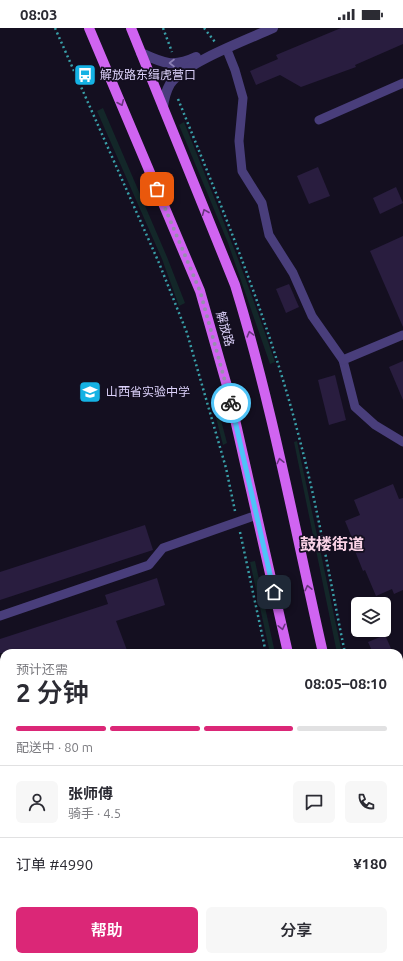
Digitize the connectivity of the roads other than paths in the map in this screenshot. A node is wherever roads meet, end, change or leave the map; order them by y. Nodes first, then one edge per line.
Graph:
1 (89, 28) edge
2 (131, 28) edge
3 (260, 28) edge
4 (274, 28) edge
5 (226, 50) junction
6 (141, 53) junction
7 (403, 83) edge
8 (163, 107) junction
9 (319, 120) dead end
10 (403, 335) edge
11 (342, 360) junction
12 (403, 442) edge
13 (257, 515) junction
14 (0, 616) edge
15 (287, 649) edge
16 (322, 649) edge

1 -> 13 main road, 解放路
2 - 6 main road, 解放路
3 -> 6 street
4 - 5 street
5 - 8 street
5 - 11 lane
6 - 8 main road, 解放路
7 - 9 lane
16 -> 8 main road, 解放路
10 - 11 lane
11 - 12 lane
13 - 14 lane
13 -> 15 main road, 解放路

